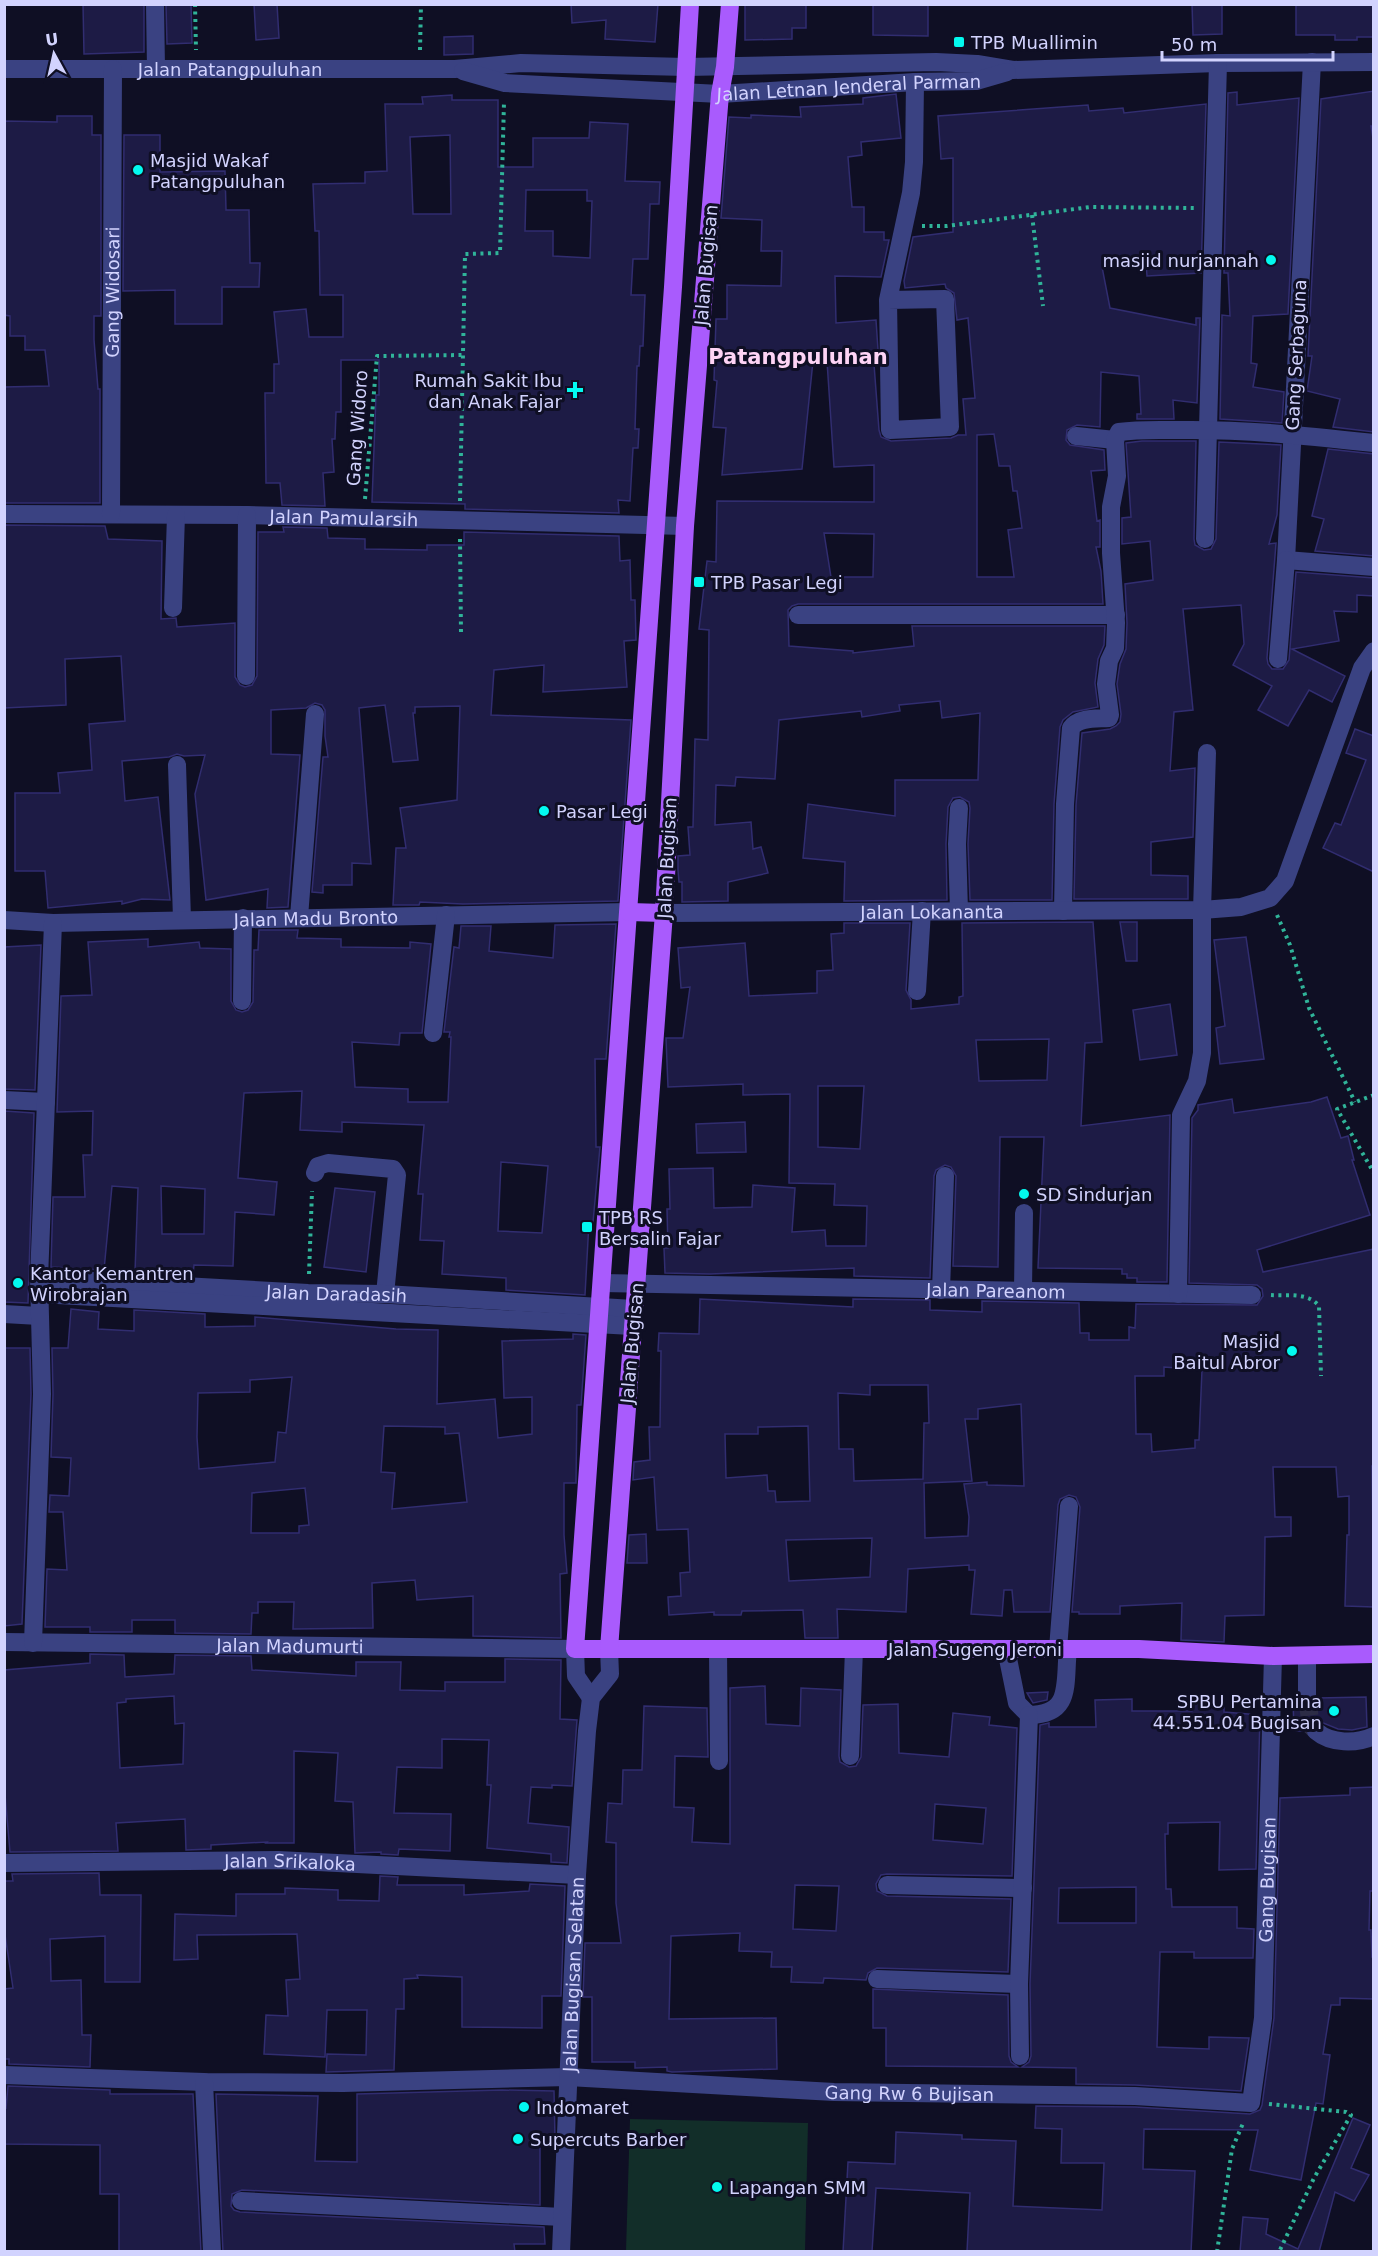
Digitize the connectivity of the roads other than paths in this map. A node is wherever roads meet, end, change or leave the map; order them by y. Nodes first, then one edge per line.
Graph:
1 (155, 4) edge
2 (690, 4) edge
3 (730, 4) edge
4 (1311, 62) junction
5 (1374, 62) edge
6 (1218, 63) junction
7 (686, 67) junction
8 (725, 67) junction
9 (4, 69) edge
10 (113, 69) junction
11 (156, 69) junction
12 (455, 69) junction
13 (1013, 70) junction
14 (915, 82) junction
15 (683, 91) junction
16 (720, 94) junction
17 (888, 300) junction
18 (1208, 429) junction
19 (1292, 434) junction
20 (1076, 436) dead end
21 (1115, 440) junction
22 (1374, 443) edge
23 (4, 514) edge
24 (111, 514) junction
25 (176, 515) junction
26 (247, 515) junction
27 (654, 524) junction
28 (685, 526) junction
29 (1205, 539) dead end
30 (1286, 560) junction
31 (1374, 567) edge
32 (173, 608) dead end
33 (798, 615) dead end
34 (1116, 615) junction
35 (1374, 651) edge
36 (1278, 659) dead end
37 (246, 676) dead end
38 (315, 714) dead end
39 (1206, 753) dead end
40 (177, 765) dead end
41 (959, 808) dead end
42 (1202, 910) junction
43 (922, 911) junction
44 (958, 911) junction
45 (1063, 911) junction
46 (628, 912) junction
47 (664, 913) junction
48 (446, 915) junction
49 (299, 917) junction
50 (243, 918) junction
51 (4, 920) edge
52 (183, 920) junction
53 (53, 923) junction
54 (917, 991) dead end
55 (242, 1001) dead end
56 (434, 1033) dead end
57 (4, 1100) edge
58 (46, 1102) junction
59 (315, 1173) road end
60 (945, 1176) dead end
61 (1024, 1213) dead end
62 (602, 1283) junction
63 (637, 1285) junction
64 (39, 1286) junction
65 (941, 1290) junction
66 (1023, 1291) junction
67 (385, 1294) junction
68 (1178, 1294) junction
69 (1252, 1295) road end
70 (4, 1314) edge
71 (598, 1314) junction
72 (39, 1316) junction
73 (633, 1318) junction
74 (1069, 1506) dead end
75 (4, 1642) edge
76 (33, 1643) junction
77 (1006, 1648) junction
78 (575, 1649) junction
79 (609, 1649) junction
80 (718, 1649) junction
81 (854, 1649) junction
82 (1063, 1649) junction
83 (1374, 1654) edge
84 (1273, 1656) junction
85 (1307, 1656) junction
86 (591, 1698) junction
87 (1307, 1698) tunnel mouth
88 (1029, 1715) junction
89 (1316, 1731) dead end
90 (1374, 1736) edge
91 (850, 1756) dead end
92 (720, 1761) dead end
93 (4, 1863) edge
94 (577, 1875) junction
95 (887, 1885) dead end
96 (1023, 1888) junction
97 (877, 1978) dead end
98 (1020, 1984) junction
99 (1020, 2056) dead end
100 (4, 2075) edge
101 (568, 2077) junction
102 (204, 2082) junction
103 (1251, 2103) joint
104 (241, 2201) dead end
105 (562, 2217) junction
106 (212, 2252) edge
107 (561, 2252) edge

1 - 11 street
2 - 7 main road, Jalan Bugisan
3 - 8 main road, Jalan Bugisan
4 - 5 street, Jalan Letnan Jenderal Parman
4 - 6 street, Jalan Letnan Jenderal Parman
4 - 19 street, Gang Serbaguna
6 - 13 street, Jalan Letnan Jenderal Parman
6 - 18 street
7 - 8 street, Jalan Letnan Jenderal Parman
7 - 12 street, Jalan Letnan Jenderal Parman
7 - 15 main road, Jalan Bugisan
8 - 13 street, Jalan Letnan Jenderal Parman
8 - 16 main road, Jalan Bugisan
9 - 10 street, Jalan Patangpuluhan
10 - 11 street, Jalan Patangpuluhan
10 - 24 street, Gang Widosari
11 - 12 street, Jalan Patangpuluhan
12 - 15 street, Jalan Letnan Jenderal Parman
13 - 14 street, Jalan Letnan Jenderal Parman
14 - 16 street, Jalan Letnan Jenderal Parman
14 - 17 street
15 - 16 street, Jalan Letnan Jenderal Parman
15 - 27 main road, Jalan Bugisan
16 - 28 main road, Jalan Bugisan
17 - 17 street
18 - 19 street
18 - 21 street
18 - 29 street
19 - 22 street
19 - 30 street, Gang Serbaguna
20 - 21 street
21 - 34 street
23 - 24 street, Jalan Pamularsih
24 - 25 street, Jalan Pamularsih
25 - 26 street, Jalan Pamularsih
25 - 32 street
26 - 27 street, Jalan Pamularsih
26 - 37 street
27 - 28 street, Jalan Pamularsih
27 - 46 main road, Jalan Bugisan
28 - 47 main road, Jalan Bugisan
30 - 31 street
30 - 36 street, Gang Serbaguna
33 - 34 street
34 - 45 street
35 - 42 street, Jalan Lokananta
38 - 49 street
39 - 42 street
40 - 52 street
41 - 44 street
42 - 45 street, Jalan Lokananta
42 - 68 street
43 - 44 street, Jalan Lokananta
43 - 47 street, Jalan Lokananta
43 - 54 street
44 - 45 street, Jalan Lokananta
46 - 47 main road
46 - 48 street, Jalan Madu Bronto
46 - 62 main road, Jalan Bugisan
47 - 63 main road, Jalan Bugisan
48 - 49 street, Jalan Madu Bronto
48 - 56 street
49 - 50 street, Jalan Madu Bronto
50 - 52 street, Jalan Madu Bronto
50 - 55 street
51 - 53 street, Jalan Madu Bronto
52 - 53 street, Jalan Madu Bronto
53 - 58 street
57 - 58 street
58 - 64 street
59 - 67 street
60 - 65 street
61 - 66 street
62 - 63 street, Jalan Pareanom
62 - 71 main road, Jalan Bugisan
63 - 65 street, Jalan Pareanom
63 - 73 main road, Jalan Bugisan
64 - 67 street, Jalan Daradasih
64 - 71 street, Jalan Daradasih
64 - 72 street
65 - 66 street, Jalan Pareanom
66 - 68 street, Jalan Pareanom
67 - 71 street, Jalan Daradasih
68 - 69 street, Jalan Pareanom
70 - 72 street
71 - 73 street, Jalan Daradasih
71 - 78 main road, Jalan Bugisan
72 - 76 street
73 - 79 main road, Jalan Bugisan
74 - 82 street
75 - 76 street, Jalan Madumurti
76 - 78 street, Jalan Madumurti
77 - 81 main road, Jalan Sugeng Jeroni
77 - 82 main road, Jalan Sugeng Jeroni
77 - 88 street
78 - 79 main road, Jalan Sugeng Jeroni
78 - 86 street
79 - 80 main road, Jalan Sugeng Jeroni
79 - 86 street
80 - 81 main road, Jalan Sugeng Jeroni
80 - 92 street
81 - 91 street
82 - 84 main road, Jalan Sugeng Jeroni
82 - 88 street
83 - 85 main road, Jalan Sugeng Jeroni
84 - 85 main road, Jalan Sugeng Jeroni
84 - 103 street, Gang Bugisan
85 - 87 street
86 - 94 street, Jalan Bugisan Selatan
88 - 96 street
89 - 90 street
93 - 94 street, Jalan Srikaloka
94 - 101 street, Jalan Bugisan Selatan
95 - 96 street
96 - 98 street
97 - 98 street
98 - 99 street
100 - 102 street, Gang Rw 6 Bujisan
101 - 102 street, Gang Rw 6 Bujisan
101 - 103 street, Gang Rw 6 Bujisan
101 - 105 street, Jalan Bugisan Selatan
102 - 106 street
104 - 105 street
105 - 107 street, Jalan Bugisan Selatan

